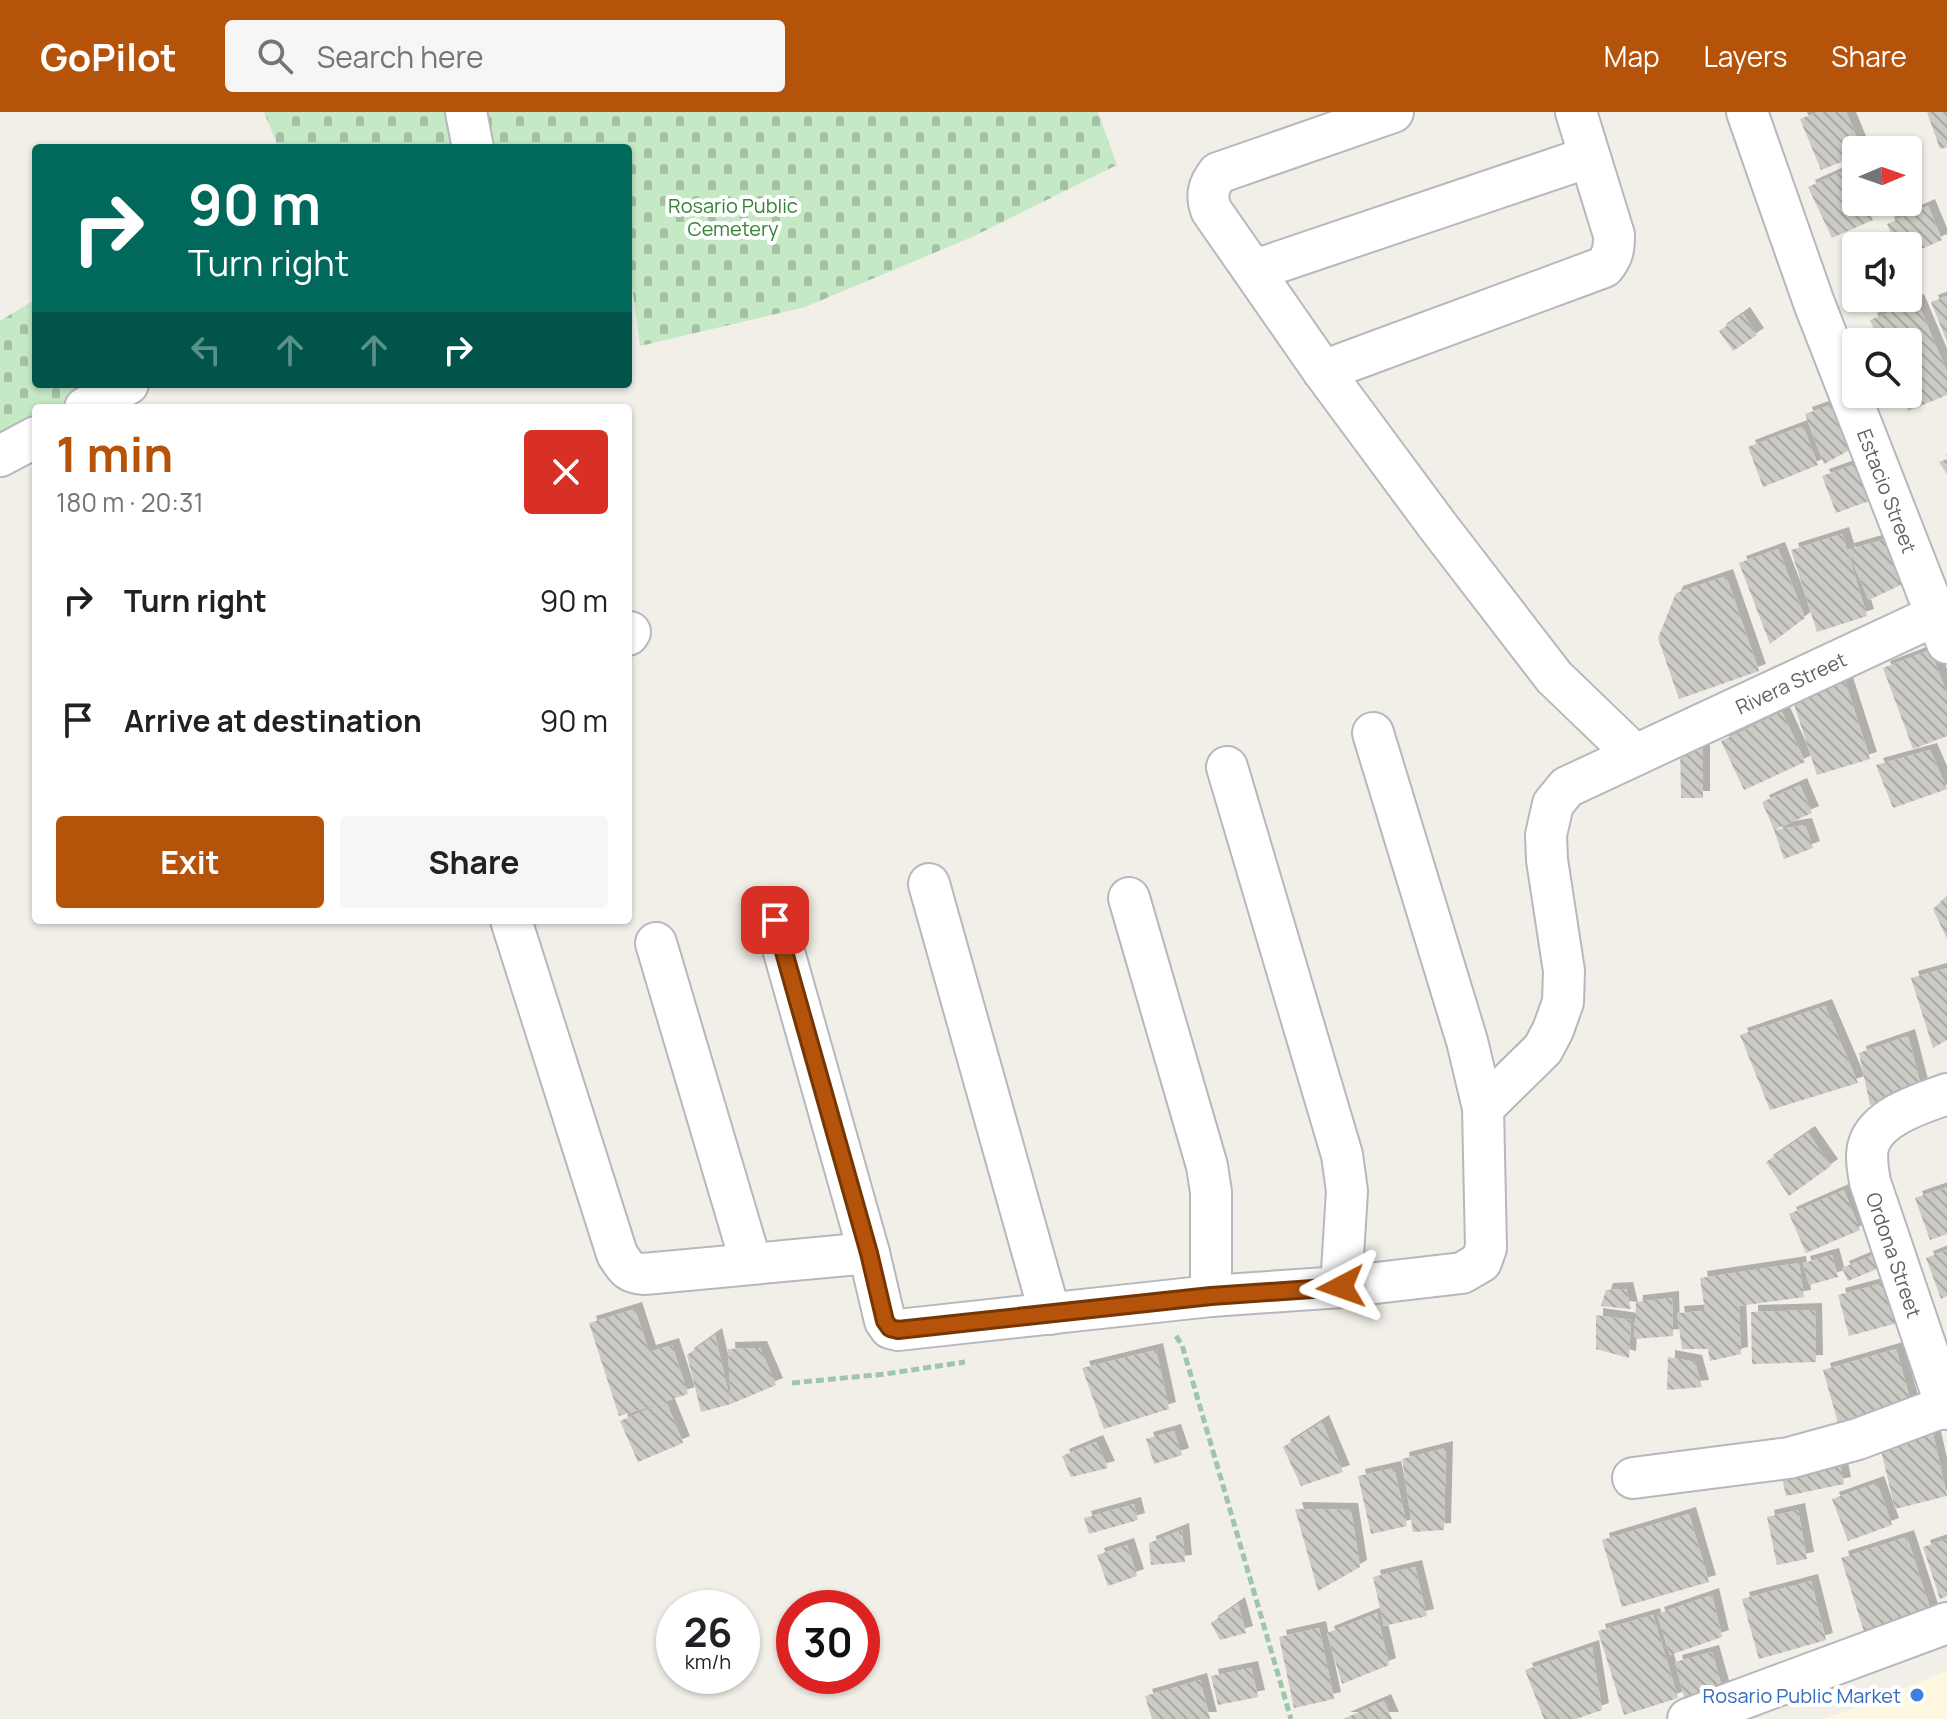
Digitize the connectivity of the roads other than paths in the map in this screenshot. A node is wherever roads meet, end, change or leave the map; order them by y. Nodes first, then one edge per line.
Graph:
1 (466, 112) edge
2 (1393, 112) edge
3 (1576, 112) edge
4 (1747, 112) edge
5 (472, 144) edge
6 (1589, 157) junction
7 (1255, 270) junction
8 (1323, 371) junction
9 (121, 388) edge
10 (92, 404) edge
11 (32, 439) edge
12 (0, 456) edge
13 (1943, 623) edge
14 (1373, 733) dead end
15 (1635, 755) junction
16 (1227, 767) dead end
17 (929, 884) dead end
18 (1129, 898) dead end
19 (775, 920) dead end
20 (512, 924) edge
21 (656, 943) dead end
22 (1947, 1094) edge
23 (1483, 1108) junction
24 (869, 1253) junction
25 (751, 1263) junction
26 (1341, 1287) junction
27 (1211, 1296) junction
28 (1050, 1314) junction
29 (1946, 1408) edge
30 (1633, 1478) dead end
31 (1947, 1623) edge
32 (1688, 1719) edge

1 - 5 street
2 - 7 street
3 - 6 street
4 - 13 street, Estacio Street
6 - 7 street
6 - 8 street
7 - 8 street
8 - 15 street
9 - 10 street
11 - 12 street
13 - 15 street, Rivera Street
14 - 23 street
15 - 23 street, Rivera Street
16 - 26 street
17 - 28 street
18 - 27 street
19 - 24 street
20 - 25 street
21 - 25 street
22 - 29 street, Ordona Street
23 - 26 street
24 - 25 street
24 - 28 street
26 - 27 street
27 - 28 street
29 - 30 street
31 - 32 street

